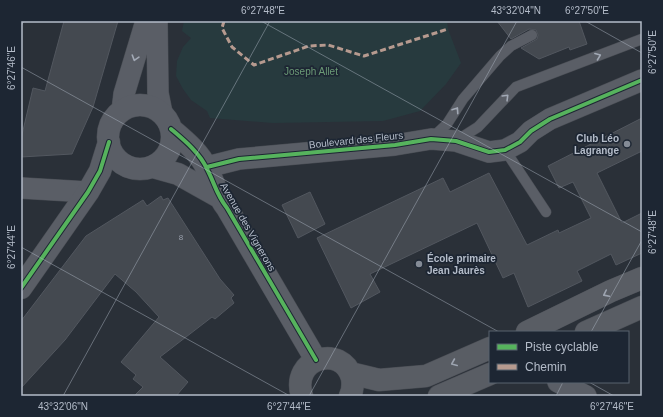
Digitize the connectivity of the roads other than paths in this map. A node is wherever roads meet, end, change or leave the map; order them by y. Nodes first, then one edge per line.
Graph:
1 (146, 21) edge
2 (157, 21) edge
3 (532, 35) dead end
4 (642, 39) edge
5 (642, 80) edge
6 (122, 111) junction
7 (167, 121) junction
8 (431, 139) junction
9 (456, 141) junction
10 (109, 142) junction
11 (505, 150) junction
12 (129, 167) junction
13 (153, 167) junction
14 (207, 167) junction
15 (184, 178) junction
16 (21, 188) edge
17 (88, 192) junction
18 (219, 197) junction
19 (546, 212) dead end
20 (642, 278) edge
21 (21, 288) edge
22 (642, 307) edge
23 (529, 331) edge
24 (588, 331) edge
25 (489, 348) edge
26 (316, 360) junction
27 (489, 374) edge
28 (560, 383) edge
29 (354, 389) edge
30 (296, 394) edge
31 (439, 396) edge
32 (586, 396) edge

1 -> 6 street
2 - 7 street
8 -> 3 lane
9 -> 4 lane
5 - 11 street
6 - 7 street
6 - 10 street
7 - 13 street
7 - 14 street, Avenue des Vignerons
8 - 9 street, Boulevard des Fleurs
8 - 14 street, Boulevard des Fleurs
9 - 11 street, Boulevard des Fleurs
10 - 12 street
10 - 17 street
11 - 19 lane
12 - 13 street
12 - 17 street
13 - 15 street, Avenue des Vignerons
14 - 15 lane
14 - 18 street, Avenue des Vignerons
15 - 18 street, Avenue des Vignerons
16 - 17 street
17 - 21 street
18 - 26 street, Avenue des Vignerons
20 -> 23 main road
22 - 24 main road
25 -> 29 main road
26 - 29 main road
26 - 30 main road
27 - 31 main road
28 - 32 street

